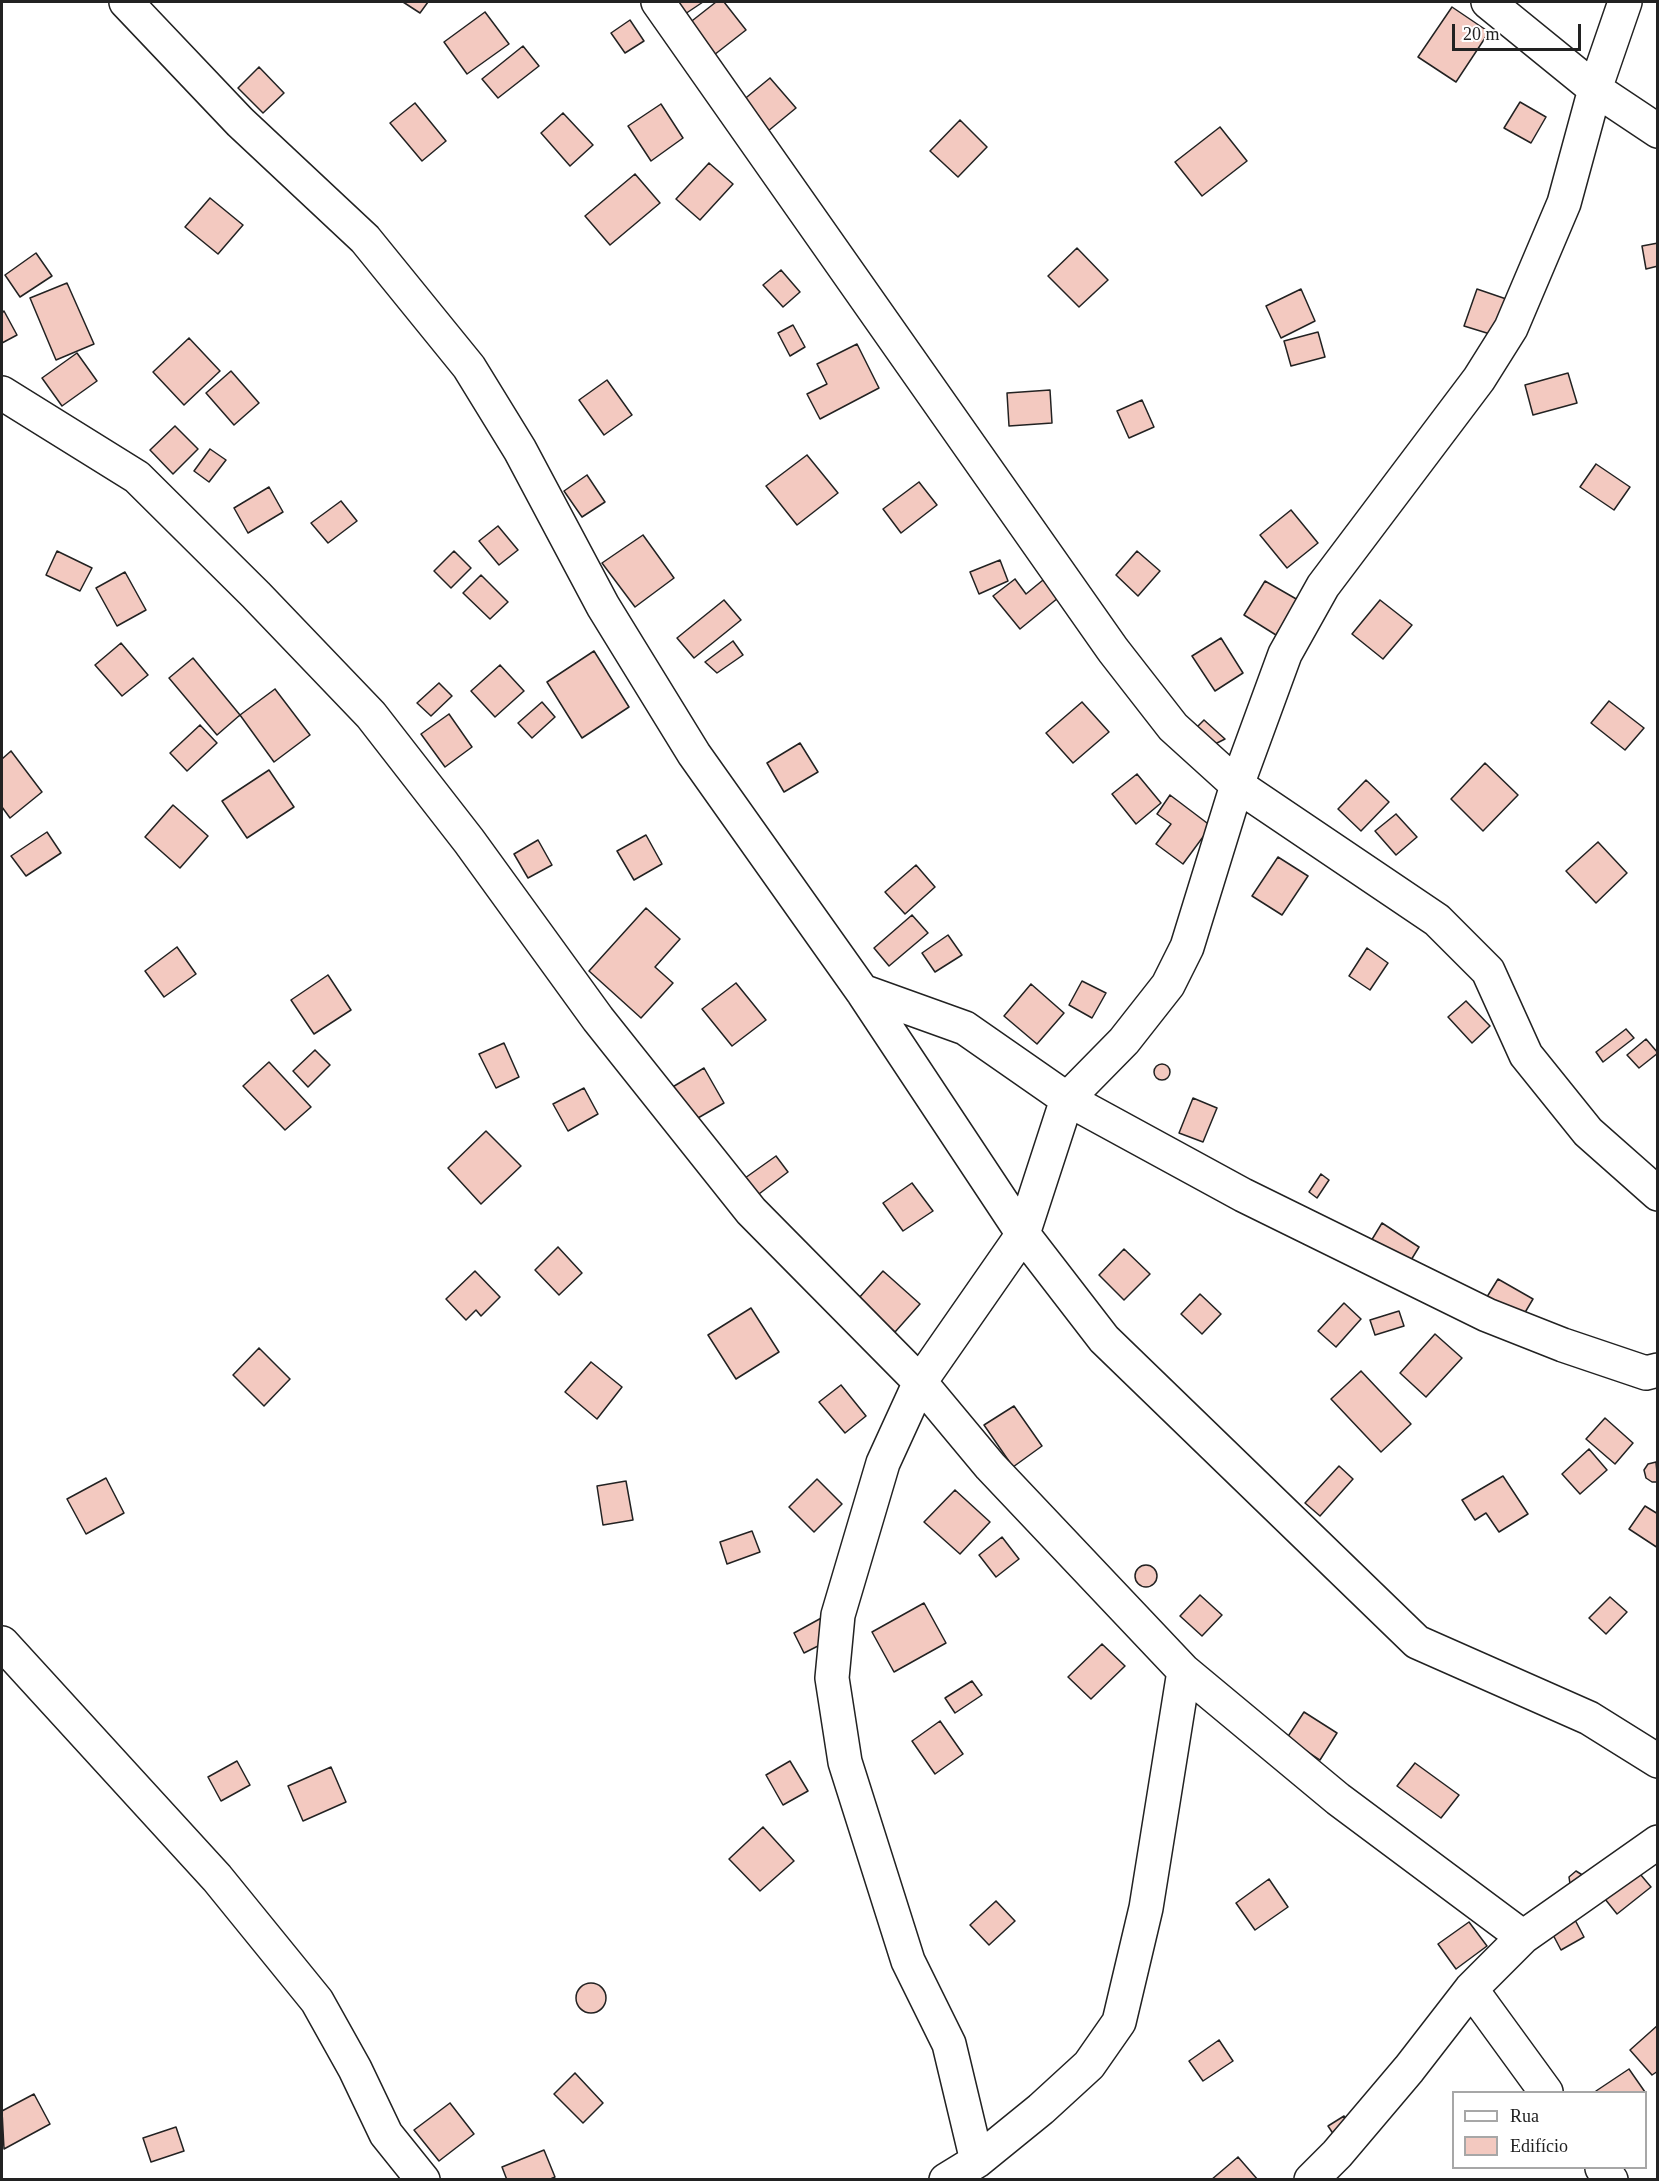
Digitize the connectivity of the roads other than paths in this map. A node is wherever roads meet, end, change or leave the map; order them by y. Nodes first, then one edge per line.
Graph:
1 (126, 2) edge
2 (658, 2) edge
3 (1488, 2) edge
4 (1625, 2) edge
5 (1595, 89) junction
6 (1658, 131) edge
7 (2, 393) edge
8 (1237, 785) junction
9 (862, 991) junction
10 (1067, 1099) junction
11 (1658, 1194) edge
12 (1023, 1234) junction
13 (1658, 1370) edge
14 (920, 1382) junction
15 (2, 1643) edge
16 (1184, 1671) junction
17 (1658, 1761) edge
18 (1658, 1842) edge
19 (1523, 1937) junction
20 (1471, 1989) junction
21 (1545, 2091) edge
22 (977, 2161) junction
23 (423, 2180) edge
24 (946, 2180) edge
25 (1311, 2180) edge

1 - 9 street
2 - 8 street
3 - 5 street
4 - 5 street
5 - 6 street
5 - 8 street
7 - 14 street
8 - 10 street
8 - 11 street
9 - 10 street
9 - 12 street
10 - 12 street
10 - 13 street
12 - 14 street
12 - 17 street
14 - 16 street
14 - 22 street
15 - 23 street
16 - 19 street
16 - 22 street
18 - 19 street
19 - 20 street
20 - 21 street
20 - 25 street
22 - 24 street

